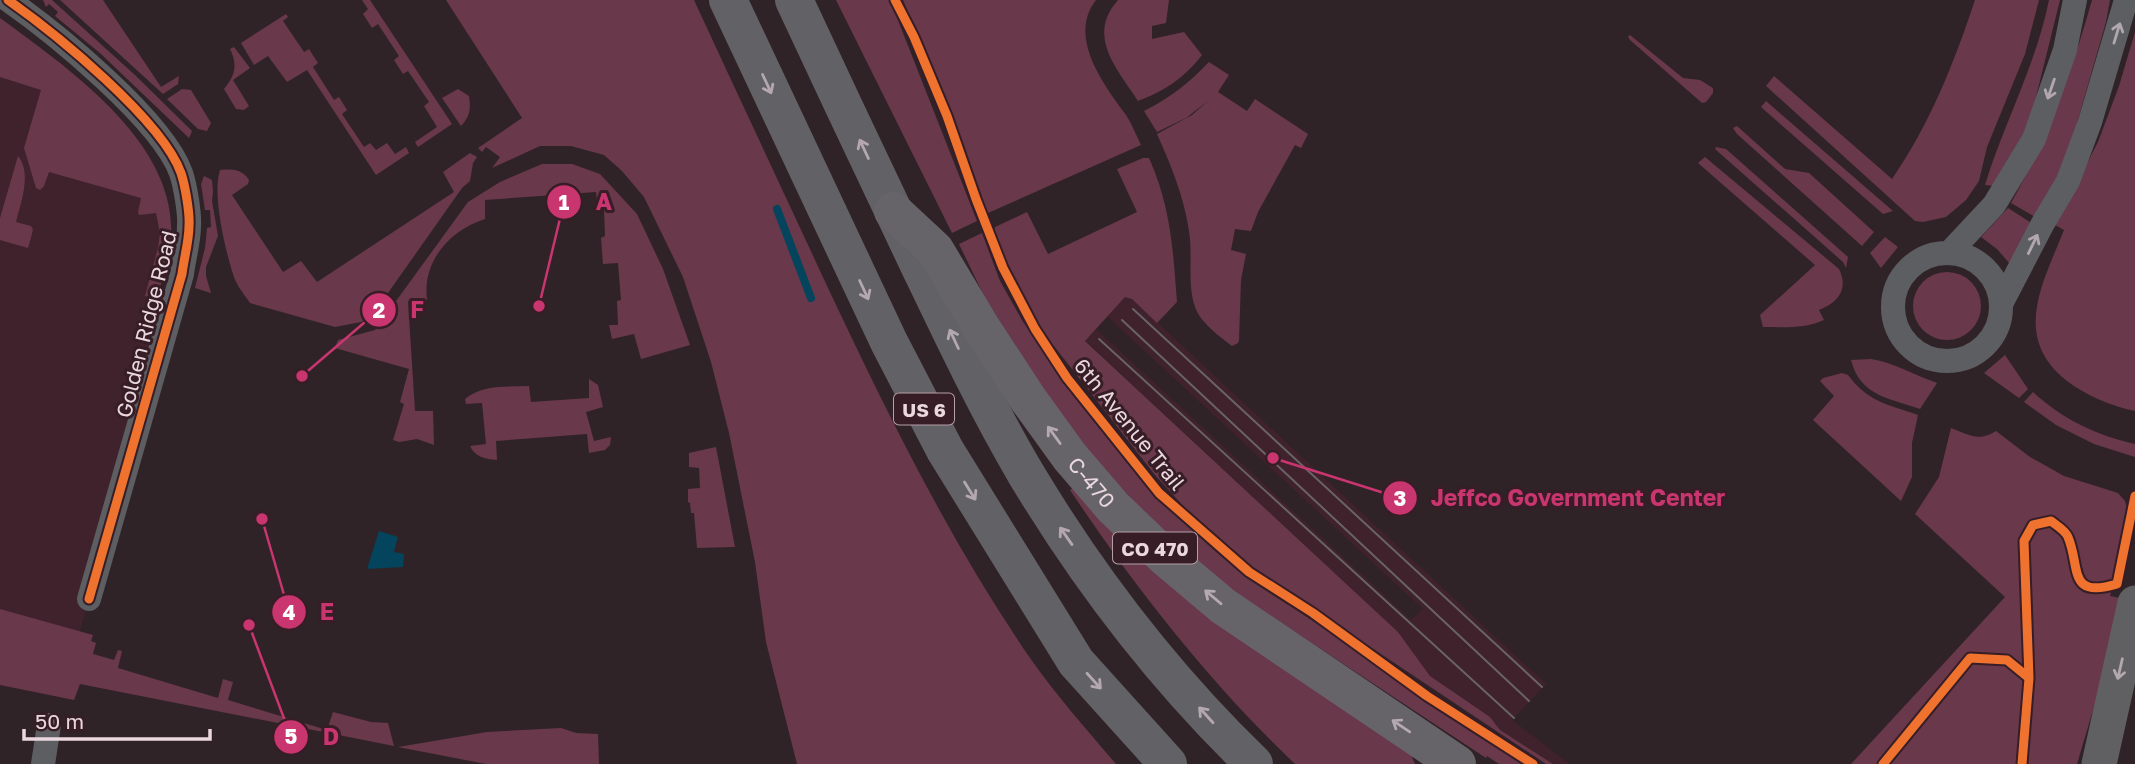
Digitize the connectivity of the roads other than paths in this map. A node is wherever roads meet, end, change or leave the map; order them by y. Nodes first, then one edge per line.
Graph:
1 (8, 0) edge
2 (728, 0) edge
3 (794, 0) edge
4 (2075, 0) edge
5 (2126, 0) edge
6 (893, 211) junction
7 (1949, 253) junction
8 (2001, 304) junction
9 (89, 599) dead end
10 (2135, 603) edge
11 (50, 725) dead end
12 (43, 764) edge
13 (1168, 764) edge
14 (1254, 764) edge
15 (1457, 764) edge
16 (2099, 764) edge

1 - 9 street, Golden Ridge Road
2 -> 13 highway, US 6
6 -> 3 highway, US 6
4 -> 7 street
8 -> 5 street
14 -> 6 highway, US 6
15 -> 6 highway, C-470 / CO 470
7 - 8 street
7 - 8 street
10 -> 16 main road
11 - 12 street

